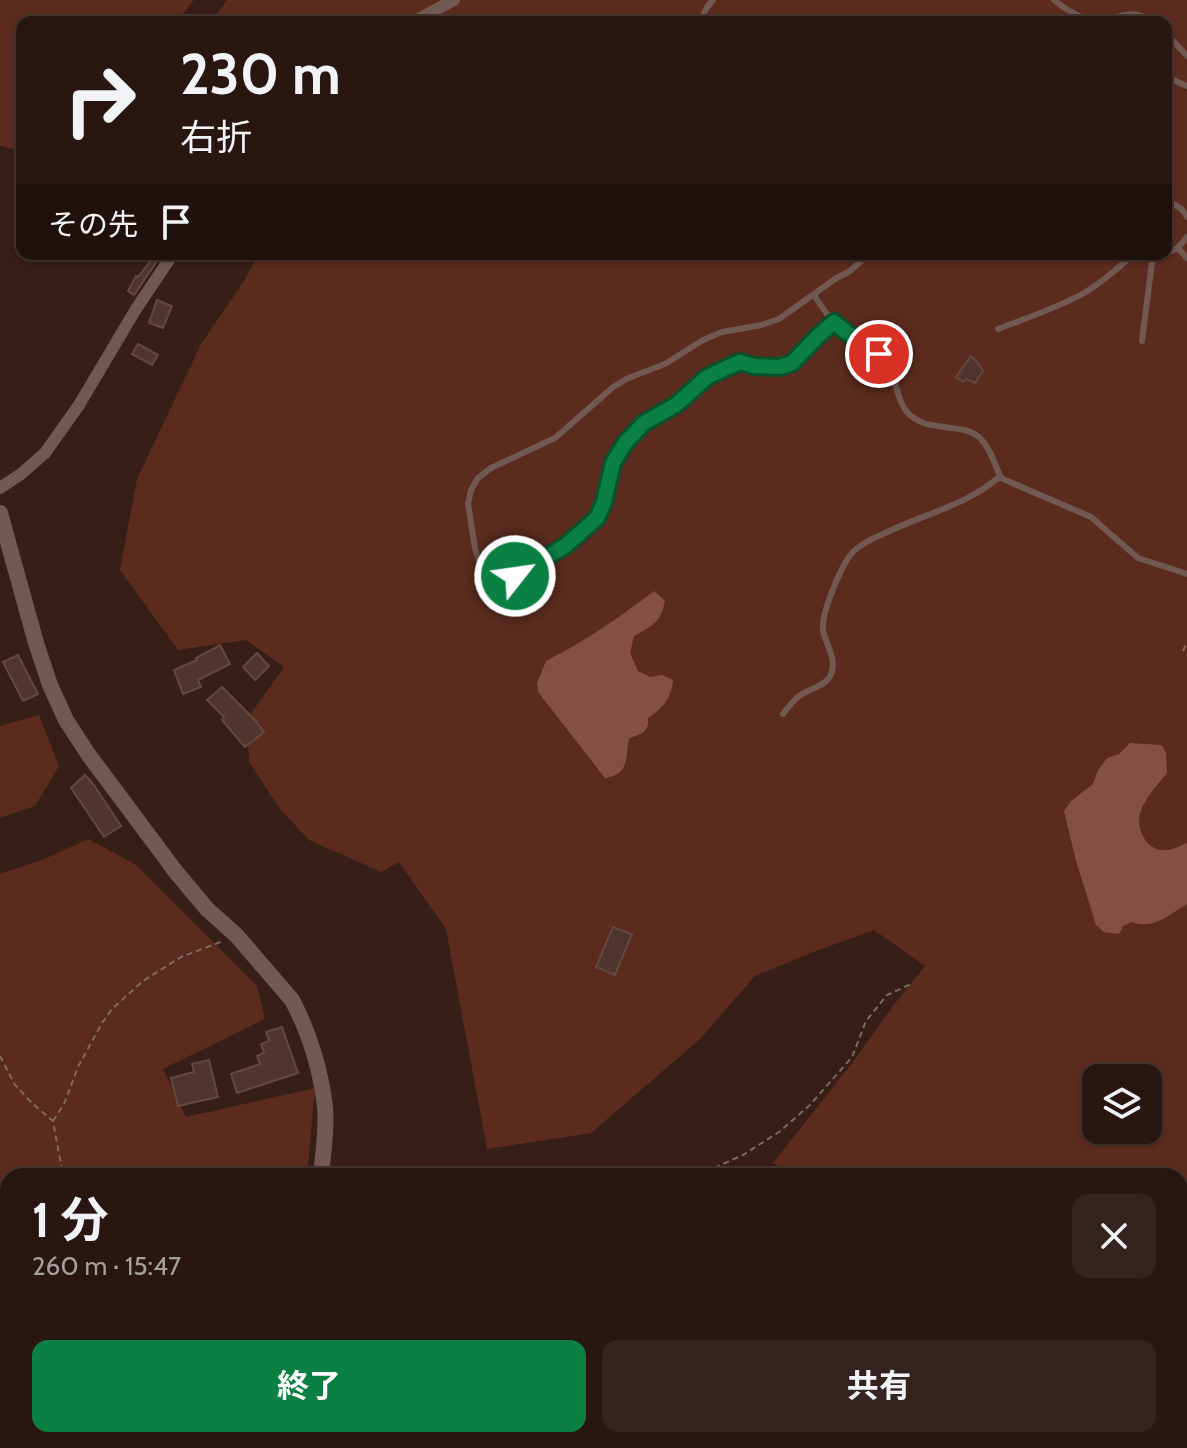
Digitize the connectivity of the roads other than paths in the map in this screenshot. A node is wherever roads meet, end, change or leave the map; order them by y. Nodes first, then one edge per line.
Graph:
1 (454, 0) edge
2 (1054, 0) edge
3 (424, 16) edge
4 (1079, 16) edge
5 (1121, 16) edge
6 (1145, 16) edge
7 (1172, 40) edge
8 (1187, 56) edge
9 (1172, 203) edge
10 (1187, 217) edge
11 (1187, 237) edge
12 (1178, 248) junction
13 (1172, 250) edge
14 (1187, 258) edge
15 (169, 260) edge
16 (862, 260) edge
17 (1127, 260) edge
18 (1152, 260) edge
19 (814, 295) junction
20 (834, 322) junction
21 (998, 329) dead end
22 (1142, 341) dead end
23 (1000, 476) junction
24 (0, 488) edge
25 (0, 513) edge
26 (1187, 574) edge
27 (783, 714) dead end
28 (322, 1168) edge

1 - 3 street
2 - 4 lane
5 - 6 lane
7 - 8 lane
9 - 10 lane
11 - 12 lane
12 - 13 lane
12 - 14 lane
15 - 24 street
16 - 19 lane
17 - 21 lane
18 - 22 lane
19 - 20 lane
19 - 20 lane
20 - 23 lane
23 - 26 lane
23 - 27 lane
25 - 28 street

